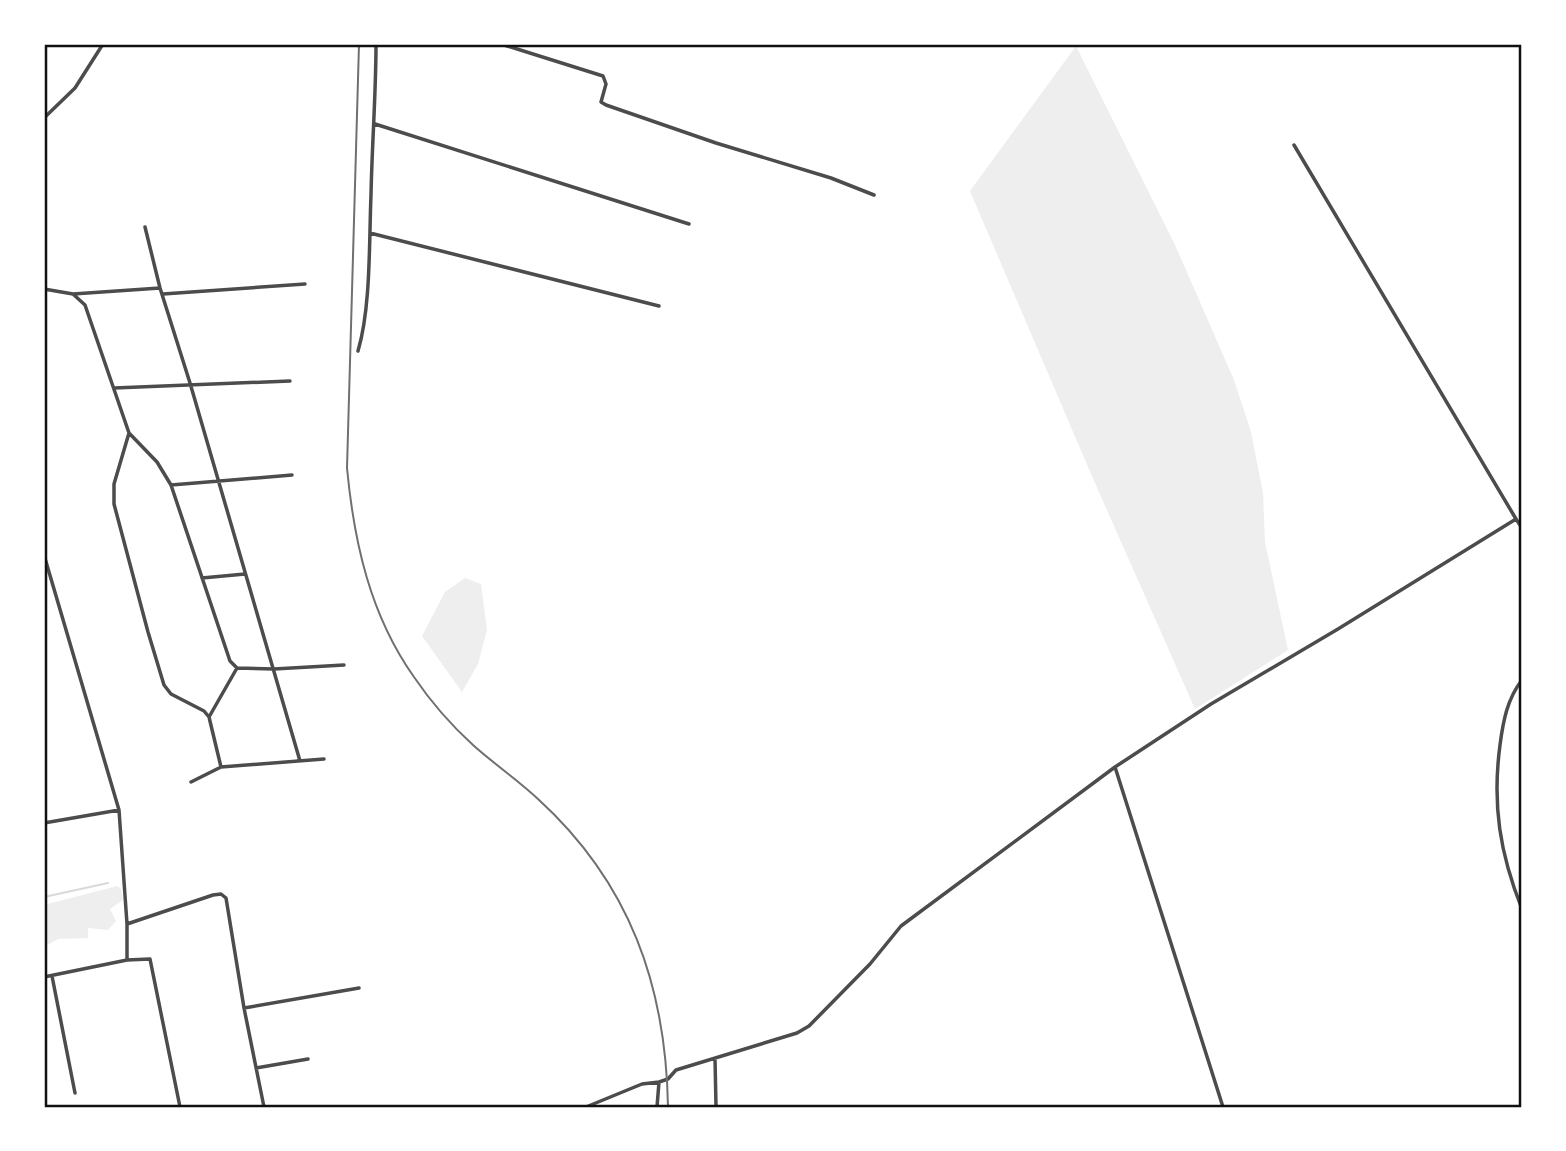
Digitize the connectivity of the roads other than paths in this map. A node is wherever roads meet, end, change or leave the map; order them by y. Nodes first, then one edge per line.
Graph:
1 (103, 44) edge
2 (376, 44) edge
3 (501, 44) edge
4 (44, 118) edge
5 (375, 124) junction
6 (1294, 145) dead end
7 (874, 195) dead end
8 (689, 224) dead end
9 (145, 227) dead end
10 (370, 233) junction
11 (305, 284) dead end
12 (160, 288) junction
13 (44, 289) edge
14 (74, 293) junction
15 (163, 294) junction
16 (659, 306) dead end
17 (358, 351) dead end
18 (290, 381) dead end
19 (190, 383) junction
20 (114, 388) junction
21 (129, 433) junction
22 (292, 475) dead end
23 (219, 481) junction
24 (171, 485) junction
25 (1516, 519) junction
26 (1522, 528) edge
27 (44, 558) edge
28 (246, 574) junction
29 (202, 578) junction
30 (344, 665) dead end
31 (237, 668) junction
32 (274, 669) junction
33 (1522, 680) edge
34 (209, 717) junction
35 (324, 759) dead end
36 (300, 761) junction
37 (221, 767) junction
38 (1115, 767) junction
39 (191, 782) dead end
40 (119, 810) junction
41 (44, 822) edge
42 (1522, 909) edge
43 (127, 924) junction
44 (127, 960) junction
45 (52, 976) junction
46 (44, 977) edge
47 (359, 988) dead end
48 (244, 1008) junction
49 (715, 1058) junction
50 (308, 1059) dead end
51 (256, 1068) junction
52 (659, 1082) junction
53 (75, 1093) dead end
54 (180, 1107) edge
55 (264, 1107) edge
56 (586, 1107) edge
57 (657, 1107) edge
58 (716, 1107) edge
59 (1223, 1107) edge

1 - 4 street
2 - 5 street
3 - 7 street
5 - 8 street
5 - 10 street
6 - 25 street
9 - 12 street
10 - 16 street
10 - 17 street
11 - 15 street
12 - 14 street
12 - 15 street
13 - 14 street
14 - 20 street
15 - 19 street
18 - 19 street
19 - 20 street
19 - 23 street
20 - 21 street
21 - 24 street
21 - 34 street
22 - 23 street
23 - 24 street
23 - 28 street
24 - 29 street
25 - 26 street
25 - 38 street
27 - 40 street
28 - 29 street
28 - 32 street
29 - 31 street
30 - 32 street
31 - 32 street
31 - 34 street
32 - 36 street
33 - 42 street
34 - 37 street
35 - 36 street
36 - 37 street
37 - 39 street
38 - 49 street
38 - 59 street
40 - 41 street
40 - 43 street
43 - 44 street
43 - 48 street
44 - 45 street
44 - 54 street
45 - 46 street
45 - 53 street
47 - 48 street
48 - 51 street
49 - 52 street
49 - 58 street
50 - 51 street
51 - 55 street
52 - 56 street
52 - 57 street

